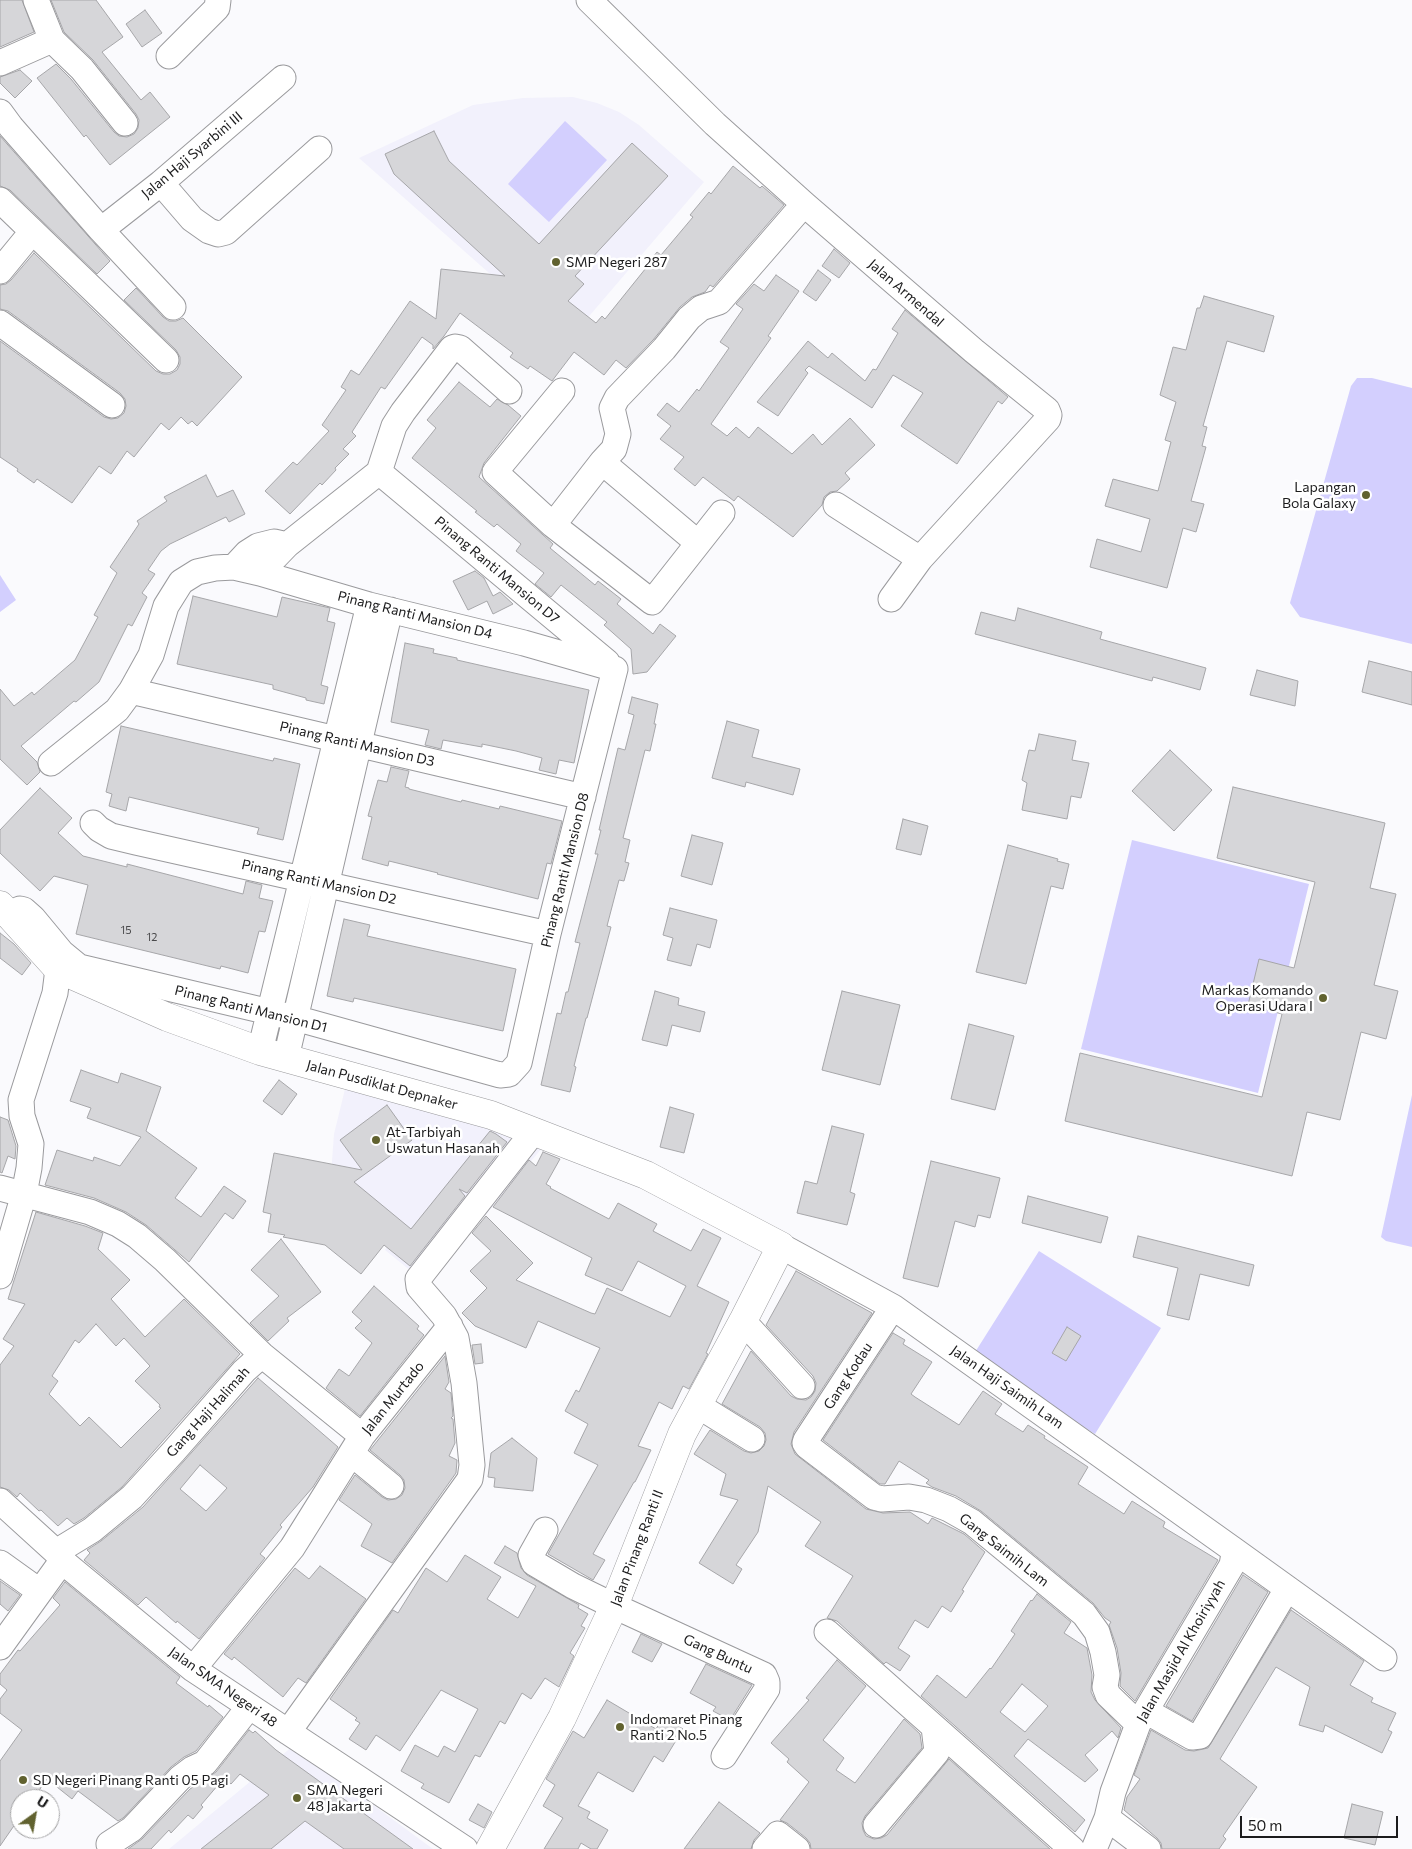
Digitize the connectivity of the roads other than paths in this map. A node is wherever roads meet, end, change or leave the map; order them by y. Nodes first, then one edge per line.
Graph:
1 (36, 0) edge
2 (218, 0) edge
3 (589, 0) edge
4 (52, 40) junction
5 (169, 56) dead end
6 (0, 63) edge
7 (283, 78) dead end
8 (0, 112) edge
9 (125, 123) dead end
10 (319, 148) dead end
11 (161, 183) junction
12 (0, 200) edge
13 (804, 204) junction
14 (101, 230) junction
15 (32, 232) junction
16 (0, 271) edge
17 (173, 307) dead end
18 (0, 323) edge
19 (166, 360) dead end
20 (509, 391) dead end
21 (562, 391) dead end
22 (112, 405) dead end
23 (602, 462) junction
24 (379, 472) junction
25 (836, 505) dead end
26 (722, 514) dead end
27 (553, 525) junction
28 (698, 543) junction
29 (287, 546) junction
30 (920, 559) junction
31 (225, 568) junction
32 (260, 574) junction
33 (891, 599) dead end
34 (380, 608) junction
35 (548, 612) junction
36 (524, 642) junction
37 (615, 669) junction
38 (131, 691) junction
39 (347, 742) junction
40 (51, 763) dead end
41 (583, 797) junction
42 (92, 823) dead end
43 (302, 878) junction
44 (326, 884) junction
45 (4, 910) edge
46 (548, 934) junction
47 (64, 980) junction
48 (269, 1012) junction
49 (295, 1018) junction
50 (260, 1051) junction
51 (286, 1058) junction
52 (514, 1071) joint
53 (534, 1131) junction
54 (12, 1191) edge
55 (781, 1246) junction
56 (0, 1276) edge
57 (893, 1306) junction
58 (743, 1321) junction
59 (450, 1326) junction
60 (262, 1355) junction
61 (802, 1386) dead end
62 (697, 1405) junction
63 (752, 1439) dead end
64 (357, 1445) junction
65 (807, 1446) joint
66 (391, 1486) dead end
67 (0, 1502) edge
68 (545, 1530) dead end
69 (1228, 1545) junction
70 (59, 1556) junction
71 (0, 1563) edge
72 (1287, 1589) junction
73 (39, 1591) junction
74 (614, 1606) junction
75 (827, 1632) dead end
76 (0, 1647) edge
77 (1384, 1658) dead end
78 (193, 1669) junction
79 (249, 1707) junction
80 (1142, 1717) junction
81 (934, 1727) junction
82 (288, 1732) junction
83 (724, 1756) dead end
84 (1106, 1818) junction
85 (876, 1825) dead end
86 (109, 1844) dead end
87 (465, 1849) edge
88 (490, 1849) edge
89 (765, 1849) edge
90 (797, 1849) edge
91 (1072, 1849) edge
92 (1094, 1849) edge
93 (1148, 1849) edge

1 - 4 street
2 - 5 street
3 - 13 street, Jalan Armendal
4 - 6 street
4 - 9 street
7 - 11 street, Jalan Haji Syarbini III
8 - 14 street
10 - 11 street
11 - 14 street, Jalan Haji Syarbini III
12 - 15 street
13 - 23 street
13 - 30 street, Jalan Armendal
14 - 17 street
15 - 16 street
15 - 19 street
18 - 22 street
20 - 24 street
21 - 27 street
23 - 27 street
23 - 28 street
24 - 29 street
24 - 35 street, Pinang Ranti Mansion D7
25 - 30 street
26 - 28 street
27 - 28 street
29 - 31 street
29 - 32 street
30 - 33 street, Jalan Armendal
31 - 32 street, Pinang Ranti Mansion D4
31 - 38 street
32 - 34 street, Pinang Ranti Mansion D4
34 - 36 street, Pinang Ranti Mansion D4
34 - 39 street
35 - 36 street
35 - 37 street, Pinang Ranti Mansion D7
36 - 37 street, Pinang Ranti Mansion D4
37 - 41 street, Pinang Ranti Mansion D8
38 - 39 street, Pinang Ranti Mansion D3
38 - 40 street
39 - 41 street, Pinang Ranti Mansion D3
39 - 43 street
39 - 44 street
41 - 46 street, Pinang Ranti Mansion D8
42 - 43 street, Pinang Ranti Mansion D2
43 - 44 street, Pinang Ranti Mansion D2
43 - 48 street
44 - 46 street, Pinang Ranti Mansion D2
44 - 49 street
45 - 47 street, Jalan Pusdiklat Depnaker
45 - 48 street, Pinang Ranti Mansion D1
46 - 52 street, Pinang Ranti Mansion D8
47 - 50 street, Jalan Pusdiklat Depnaker
47 - 54 street
48 - 49 street, Pinang Ranti Mansion D1
48 - 50 street
49 - 51 street
49 - 52 street, Pinang Ranti Mansion D1
50 - 51 street, Jalan Pusdiklat Depnaker
51 - 53 street, Jalan Pusdiklat Depnaker
53 - 55 street, Jalan Pusdiklat Depnaker
53 - 59 street
54 - 56 street
54 - 60 street
55 - 57 street, Jalan Haji Saimih Lam
55 - 58 street, Jalan Pinang Ranti II
57 - 65 street, Gang Kodau
57 - 69 street, Jalan Haji Saimih Lam
58 - 61 street
58 - 62 street, Jalan Pinang Ranti II
59 - 64 street, Jalan Murtado
59 - 82 street
60 - 64 street, Gang Haji Halimah
60 - 70 street, Gang Haji Halimah
62 - 63 street
62 - 74 street, Jalan Pinang Ranti II
64 - 66 street, Gang Haji Halimah
64 - 78 street, Jalan Murtado
65 - 80 street, Gang Saimih Lam
67 - 70 street, Jalan SMA Negeri 48
68 - 74 street
69 - 72 street, Jalan Haji Saimih Lam
69 - 80 street, Jalan Masjid Al Khoiriyyah
70 - 73 street
70 - 78 street, Jalan SMA Negeri 48
71 - 73 street
72 - 77 street, Jalan Haji Saimih Lam
72 - 80 street, Gang Saimih Lam
73 - 76 street
74 - 83 street, Gang Buntu
74 - 88 street, Jalan Pinang Ranti II
75 - 81 street
78 - 79 street, Jalan SMA Negeri 48
79 - 82 street, Jalan SMA Negeri 48
79 - 86 street
80 - 84 street, Jalan Masjid Al Khoiriyyah
81 - 85 street
81 - 91 street
82 - 87 street, Jalan SMA Negeri 48
84 - 92 street, Jalan Masjid Al Khoiriyyah
84 - 93 street
89 - 90 street

